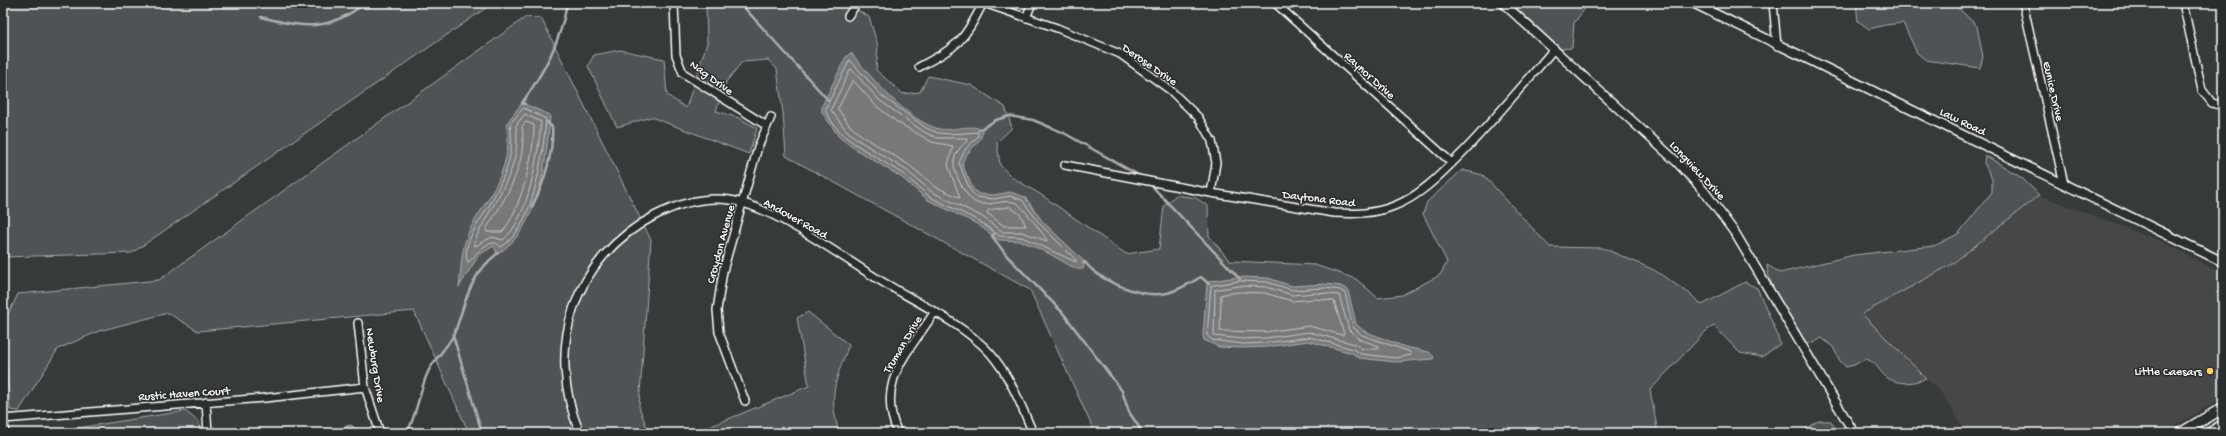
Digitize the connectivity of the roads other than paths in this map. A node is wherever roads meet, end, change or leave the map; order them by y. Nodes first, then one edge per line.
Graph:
1 (674, 3) edge
2 (857, 3) edge
3 (984, 3) edge
4 (1032, 3) edge
5 (1275, 3) edge
6 (1503, 3) edge
7 (1693, 3) edge
8 (1773, 3) edge
9 (2023, 3) edge
10 (2183, 3) edge
11 (848, 16) dead end
12 (1026, 18) junction
13 (1777, 46) junction
14 (1554, 50) junction
15 (920, 67) dead end
16 (2223, 106) edge
17 (771, 117) dead end
18 (767, 126) junction
19 (1452, 163) junction
20 (1065, 165) dead end
21 (2064, 184) junction
22 (1211, 193) junction
23 (742, 203) junction
24 (2223, 262) edge
25 (934, 313) junction
26 (358, 323) dead end
27 (366, 387) junction
28 (745, 401) dead end
29 (206, 402) junction
30 (2223, 408) edge
31 (3, 415) edge
32 (3, 418) edge
33 (2223, 425) edge
34 (4, 433) edge
35 (208, 433) edge
36 (380, 433) edge
37 (580, 433) edge
38 (898, 433) edge
39 (1033, 433) edge
40 (1854, 433) edge
41 (2181, 433) edge
42 (2210, 433) edge

1 - 18 street, Nag Drive
2 - 11 street
3 - 12 street, Derose Drive
3 - 15 street
4 - 12 street
5 - 19 street, Raynor Drive
6 - 14 street, Longview Drive
7 - 13 street, Law Road
8 - 13 street
9 - 21 street, Eunice Drive
10 - 16 street
12 - 22 street, Derose Drive
13 - 21 street, Law Road
14 - 19 street, Daytona Road
14 - 40 street, Longview Drive
17 - 18 street, Croydon Avenue
18 - 23 street, Croydon Avenue
19 - 22 street, Daytona Road
20 - 22 street, Daytona Road
21 - 24 street, Law Road
23 - 25 street, Andover Road
23 - 28 street, Croydon Avenue
23 - 37 street, Andover Road
25 - 38 street, Truman Drive
25 - 39 street, Andover Road
26 - 27 street, Newburg Drive
27 - 29 street, Rustic Haven Court
27 - 36 street, Newburg Drive
29 - 32 street, Rustic Haven Court
29 - 35 street
30 - 41 main road
31 - 32 street
32 - 34 street
33 - 42 main road

